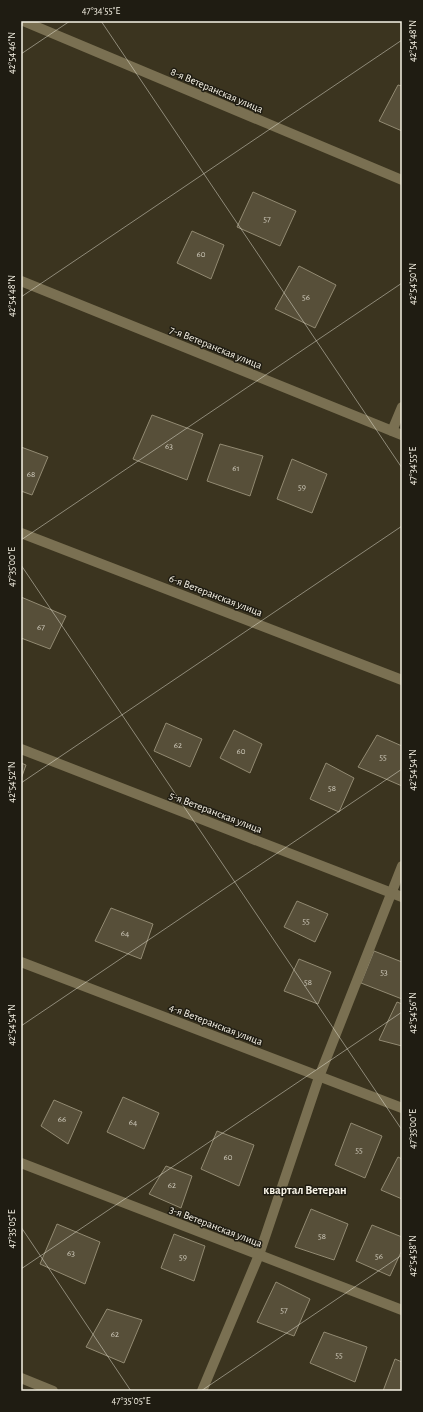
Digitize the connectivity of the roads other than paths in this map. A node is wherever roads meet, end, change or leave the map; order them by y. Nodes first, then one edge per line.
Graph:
1 (24, 21) edge
2 (402, 180) edge
3 (21, 281) edge
4 (402, 407) edge
5 (392, 431) junction
6 (402, 435) edge
7 (21, 533) edge
8 (402, 680) edge
9 (21, 749) edge
10 (402, 866) edge
11 (391, 893) junction
12 (402, 897) edge
13 (21, 962) edge
14 (319, 1077) junction
15 (402, 1108) edge
16 (21, 1163) edge
17 (258, 1255) junction
18 (402, 1310) edge
19 (21, 1378) edge
20 (52, 1391) edge
21 (202, 1391) edge

1 - 2 street, 8-я Ветеранская улица
3 - 5 street, 7-я Ветеранская улица
4 - 5 street
5 - 6 street, 7-я Ветеранская улица
7 - 8 street, 6-я Ветеранская улица
9 - 11 street, 5-я Ветеранская улица
10 - 11 street
11 - 12 street, 5-я Ветеранская улица
11 - 14 street
13 - 14 street, 4-я Ветеранская улица
14 - 15 street, 4-я Ветеранская улица
14 - 17 street
16 - 17 street, 3-я Ветеранская улица
17 - 18 street, 3-я Ветеранская улица
17 - 21 street
19 - 20 street

